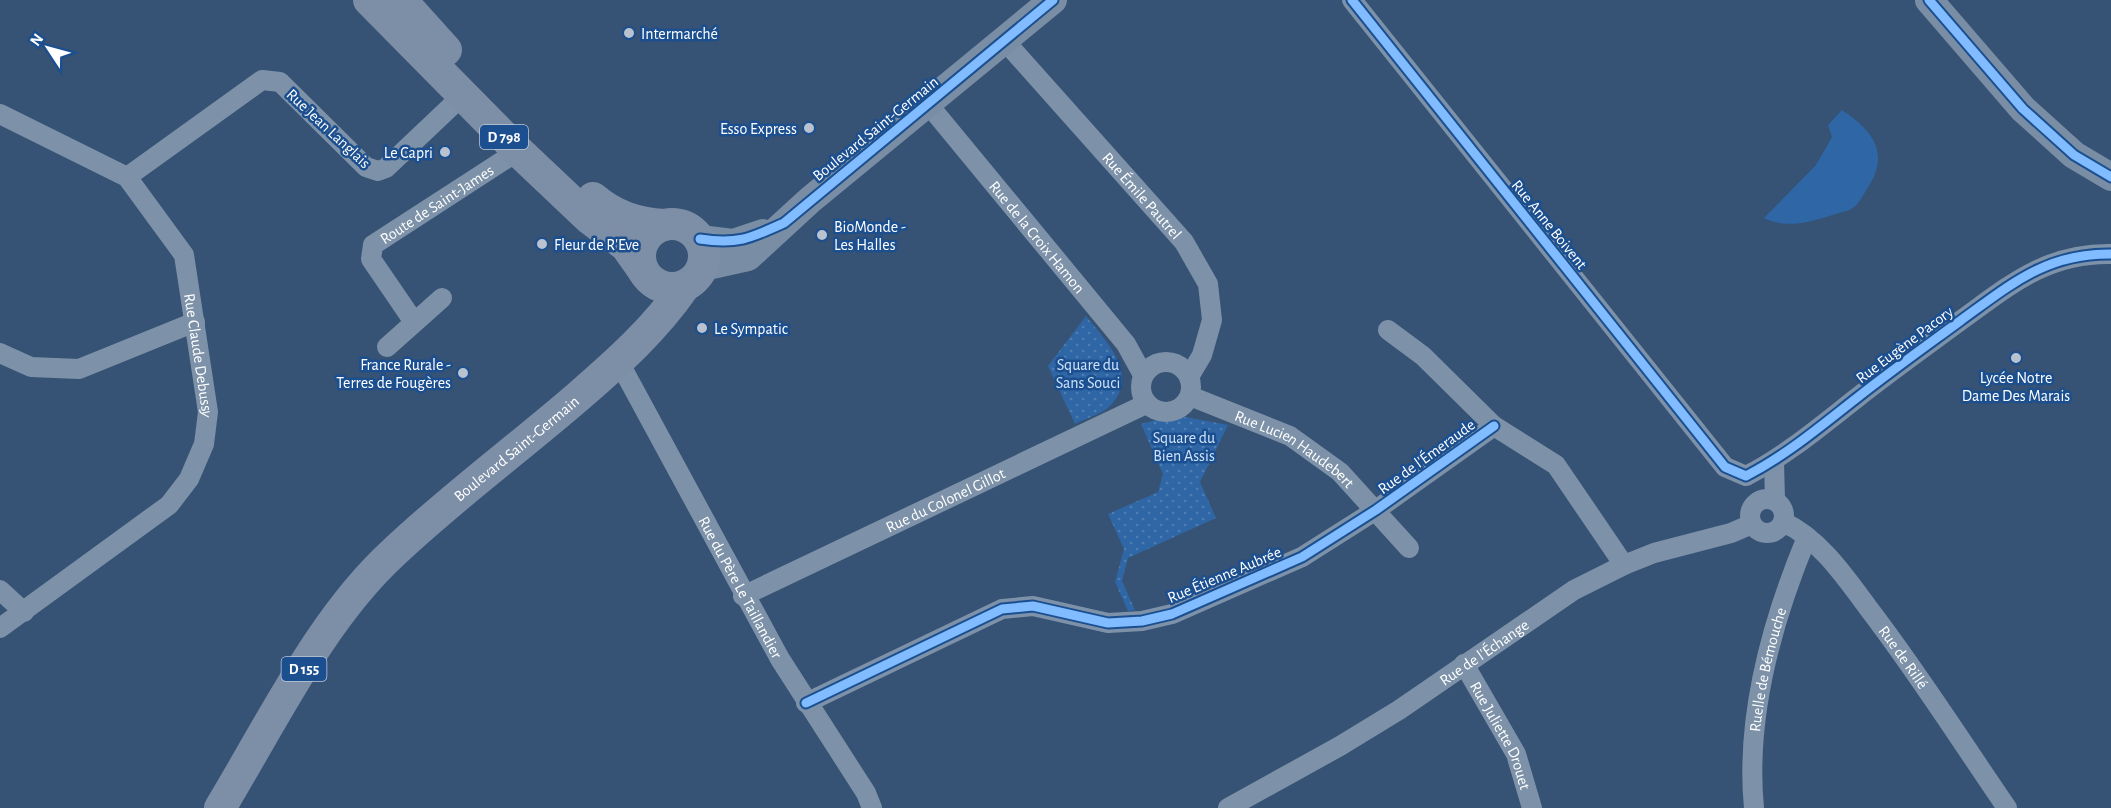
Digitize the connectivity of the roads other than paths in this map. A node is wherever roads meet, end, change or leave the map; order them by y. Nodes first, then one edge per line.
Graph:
1 (369, 0) edge
2 (401, 0) edge
3 (1053, 0) edge
4 (1352, 0) edge
5 (1929, 0) edge
6 (1005, 40) junction
7 (462, 96) junction
8 (928, 104) junction
9 (0, 114) edge
10 (518, 151) junction
11 (127, 177) junction
12 (2111, 177) edge
13 (664, 225) junction
14 (2111, 254) edge
15 (696, 264) junction
16 (646, 275) junction
17 (442, 298) dead end
18 (195, 322) junction
19 (414, 322) junction
20 (1388, 330) dead end
21 (387, 346) dead end
22 (0, 353) edge
23 (623, 358) junction
24 (1143, 375) junction
25 (1190, 386) junction
26 (1146, 404) junction
27 (1494, 426) junction
28 (1774, 461) junction
29 (1746, 476) junction
30 (1775, 500) junction
31 (1754, 504) junction
32 (1376, 510) junction
33 (1783, 522) junction
34 (1752, 524) junction
35 (1807, 537) junction
36 (1409, 548) dead end
37 (1624, 565) junction
38 (0, 590) edge
39 (743, 596) junction
40 (24, 612) junction
41 (0, 628) edge
42 (1464, 664) junction
43 (806, 703) junction
44 (220, 808) edge
45 (872, 808) edge
46 (1228, 808) edge
47 (1532, 808) edge
48 (1754, 808) edge
49 (2007, 808) edge

1 - 7 main road, D 798
2 - 13 main road, D 798
3 - 6 main road, Boulevard Saint-Germain
4 - 29 street, Rue Anne Boivent
5 - 12 main road
6 - 8 main road, Boulevard Saint-Germain
6 - 25 street, Rue Émile Pautrel
7 - 10 main road, D 798
7 - 11 street, Rue Jean Langlais
8 - 15 main road, Boulevard Saint-Germain
8 - 24 street, Rue de la Croix Hamon
9 - 11 street, Rue Claude Debussy
10 - 16 main road, D 798
10 - 19 street, Route de Saint-James
11 - 18 street, Rue Claude Debussy
13 - 15 main road
13 - 16 main road
14 - 28 street, Rue Eugène Pacory
15 - 16 main road
15 - 23 main road, Boulevard Saint-Germain / D 155
16 - 23 main road
17 - 19 street
18 - 22 street
18 - 40 street, Rue Claude Debussy
19 - 21 street
20 - 27 street, Rue de l'Émeraude
23 - 39 street, Rue du Père Le Taillandier
23 - 44 main road, Boulevard Saint-Germain / D 155
24 - 25 street
24 - 26 street
25 - 26 street
25 - 32 street, Rue Lucien Haudebert
26 - 39 street, Rue du Colonel Gillot
27 - 32 street, Rue de l'Émeraude
27 - 37 street, Rue de l'Émeraude
28 - 29 street, Rue Eugène Pacory
28 - 30 street
29 - 31 street
30 - 31 street
30 - 33 street
31 - 34 street
32 - 36 street, Rue Lucien Haudebert
32 - 43 street, Rue Étienne Aubrée
33 - 34 street
33 - 35 street, Rue de Rillé
34 - 37 street, Rue de l'Échange
35 - 48 street, Ruelle de Bémouche
35 - 49 street, Rue de Rillé
37 - 42 street, Rue de l'Échange
38 - 40 street
39 - 43 street, Rue du Père Le Taillandier
40 - 41 street, Rue Claude Debussy
42 - 46 street, Rue de l'Échange
42 - 47 street, Rue Juliette Drouet
43 - 45 street, Rue du Père Le Taillandier

